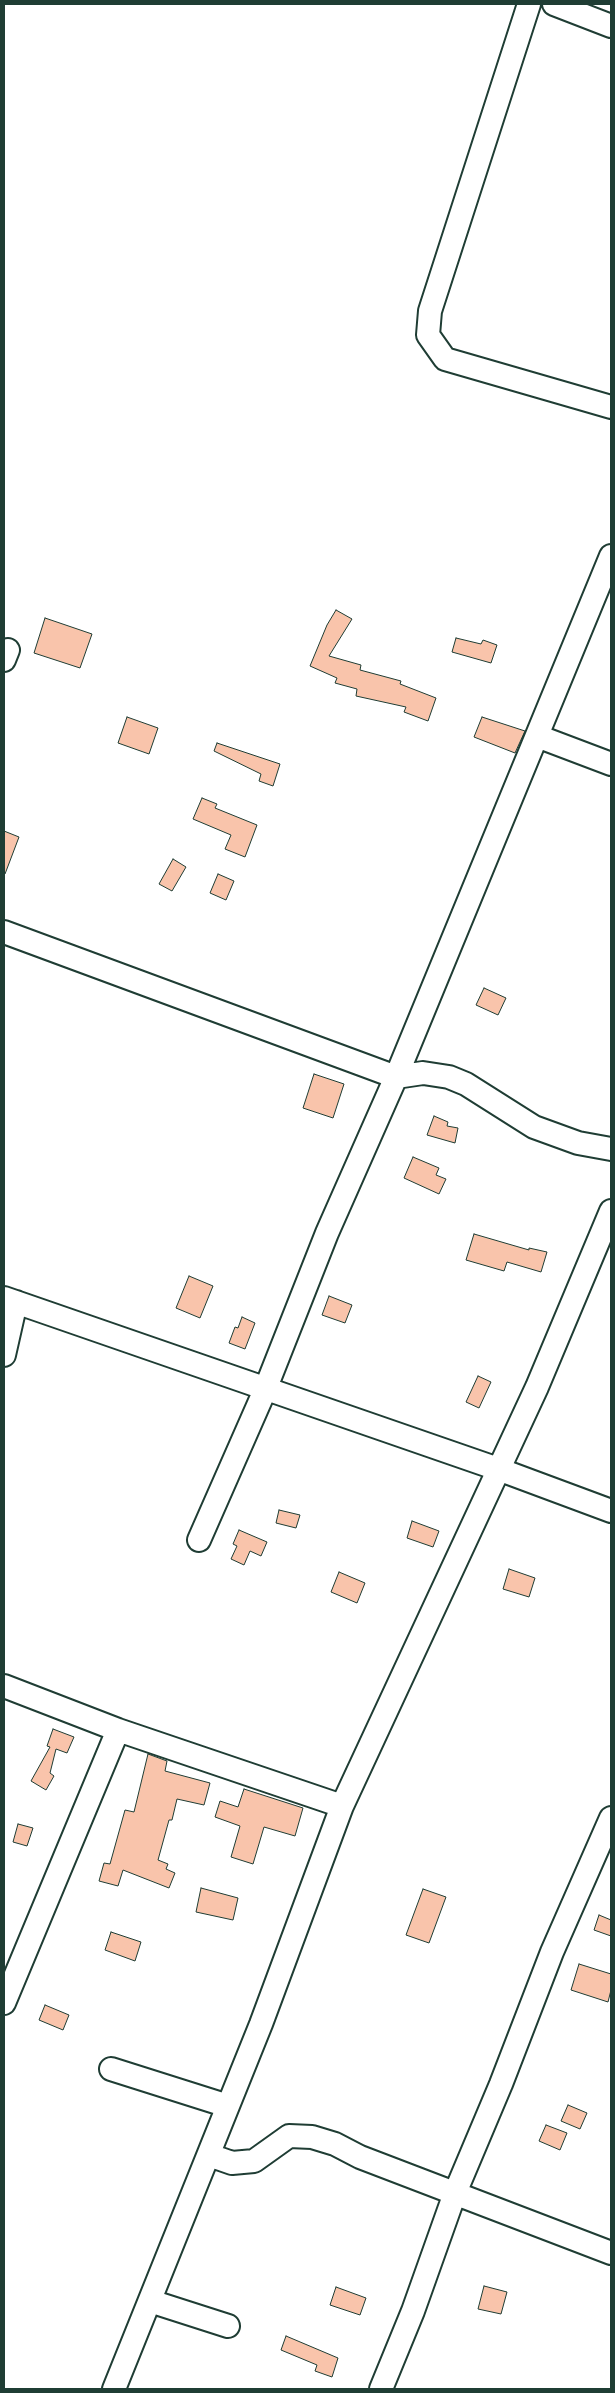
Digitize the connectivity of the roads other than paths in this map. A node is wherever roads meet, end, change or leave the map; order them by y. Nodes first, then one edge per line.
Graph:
1 (529, 4) edge
2 (554, 4) edge
3 (611, 26) edge
4 (611, 408) edge
5 (611, 556) edge
6 (537, 736) junction
7 (611, 764) edge
8 (4, 932) edge
9 (396, 1078) junction
10 (611, 1149) edge
11 (611, 1211) edge
12 (10, 1300) edge
13 (4, 1355) edge
14 (265, 1390) junction
15 (498, 1469) junction
16 (611, 1511) edge
17 (199, 1540) dead end
18 (4, 1686) edge
19 (118, 1730) junction
20 (342, 1806) junction
21 (611, 1818) edge
22 (4, 2003) edge
23 (111, 2070) dead end
24 (228, 2106) junction
25 (209, 2155) junction
26 (455, 2193) junction
27 (611, 2253) edge
28 (150, 2301) junction
29 (228, 2326) dead end
30 (114, 2389) edge
31 (381, 2389) edge

1 - 4 street
2 - 3 street
5 - 6 street
6 - 7 street
6 - 9 street
8 - 9 street
9 - 10 street
9 - 14 street
11 - 15 street
12 - 13 street
12 - 14 street
14 - 15 street
14 - 17 street
15 - 16 street
15 - 20 street
18 - 19 street
19 - 20 street
19 - 22 street
20 - 24 street
21 - 26 street
23 - 24 street
24 - 25 street
25 - 26 street
25 - 28 street
26 - 27 street
26 - 31 street
28 - 29 street
28 - 30 street

